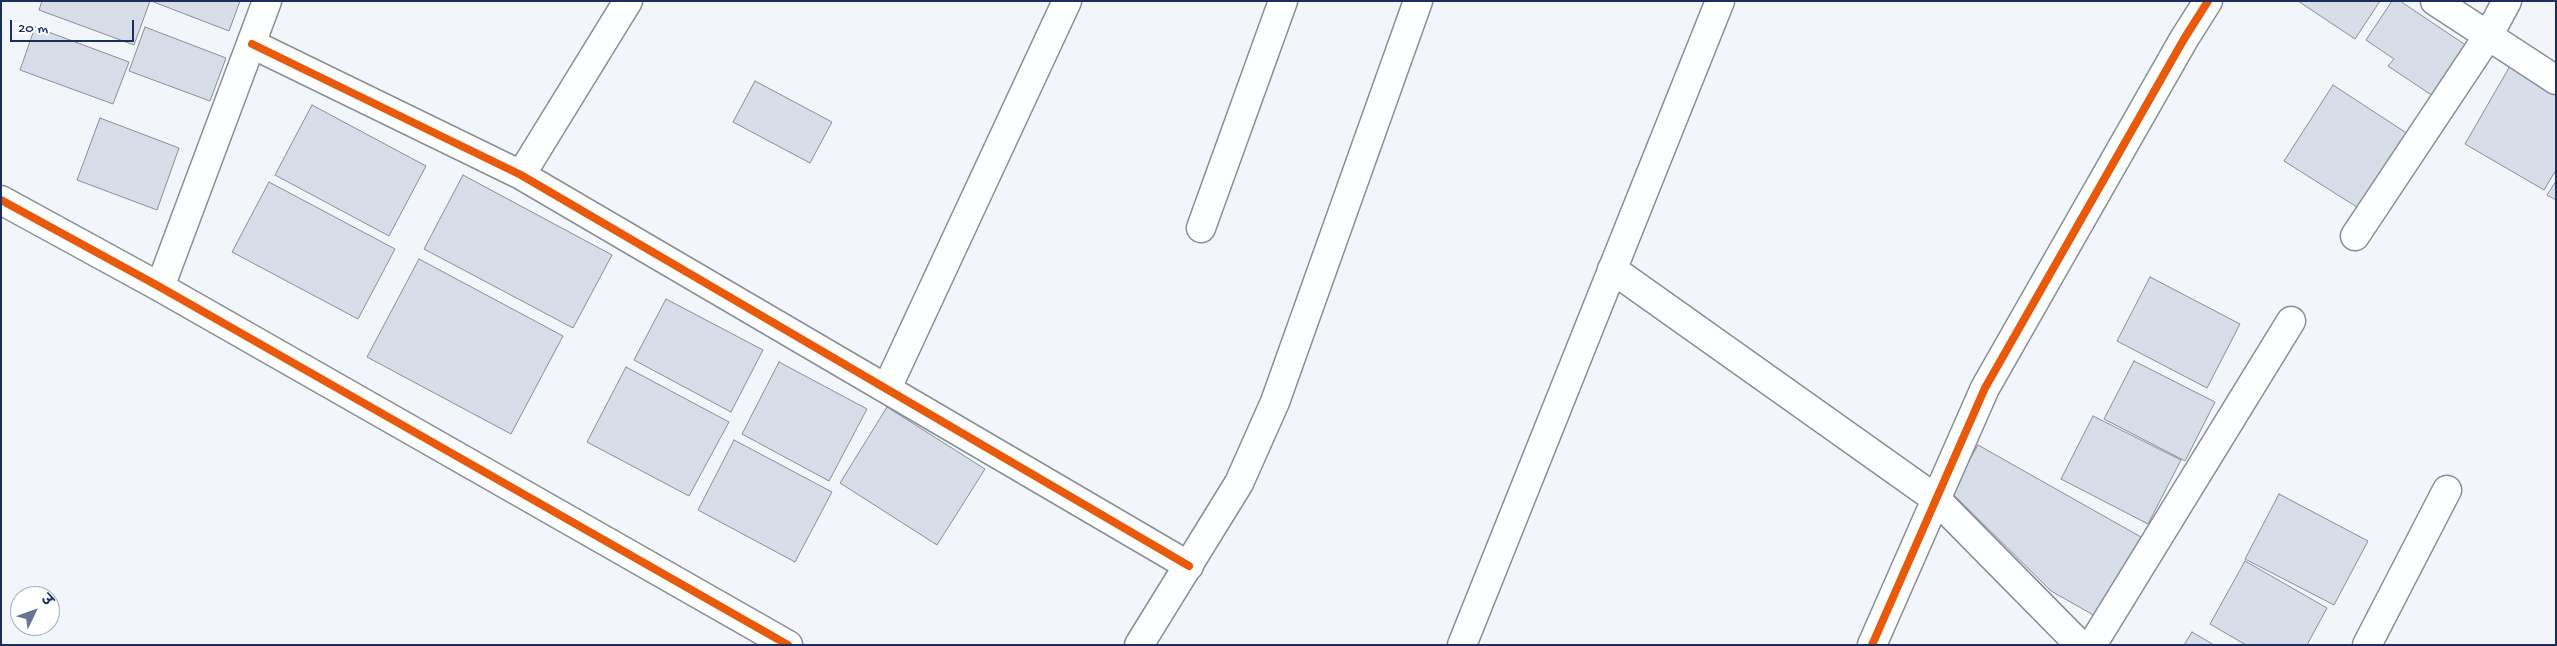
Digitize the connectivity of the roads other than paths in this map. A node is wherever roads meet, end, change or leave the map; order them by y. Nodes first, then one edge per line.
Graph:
1 (267, 1) edge
2 (628, 1) edge
3 (1067, 1) edge
4 (1282, 1) edge
5 (1418, 1) edge
6 (1720, 1) edge
7 (2208, 1) edge
8 (2435, 1) edge
9 (2507, 1) edge
10 (2488, 36) junction
11 (252, 44) junction
12 (2556, 80) edge
13 (521, 175) junction
14 (1, 200) edge
15 (1201, 228) dead end
16 (2355, 236) dead end
17 (1612, 269) junction
18 (160, 287) junction
19 (2291, 321) dead end
20 (887, 388) junction
21 (2447, 490) dead end
22 (1936, 499) junction
23 (1189, 566) junction
24 (778, 642) edge
25 (1139, 645) edge
26 (1462, 645) edge
27 (1872, 645) edge
28 (2080, 645) edge
29 (2092, 645) edge
30 (2367, 645) edge

1 - 11 street
2 - 13 street
3 - 20 street
4 - 15 street
5 - 23 street
6 - 17 street
7 - 22 street
8 - 10 street
9 - 10 street
10 - 12 street
10 - 16 street
11 - 13 street
11 - 18 street
13 - 20 street
14 - 18 street
17 - 22 street
17 - 26 street
18 - 24 street
19 - 29 street
20 - 23 street
21 - 30 street
22 - 27 street
22 - 28 street
23 - 25 street

